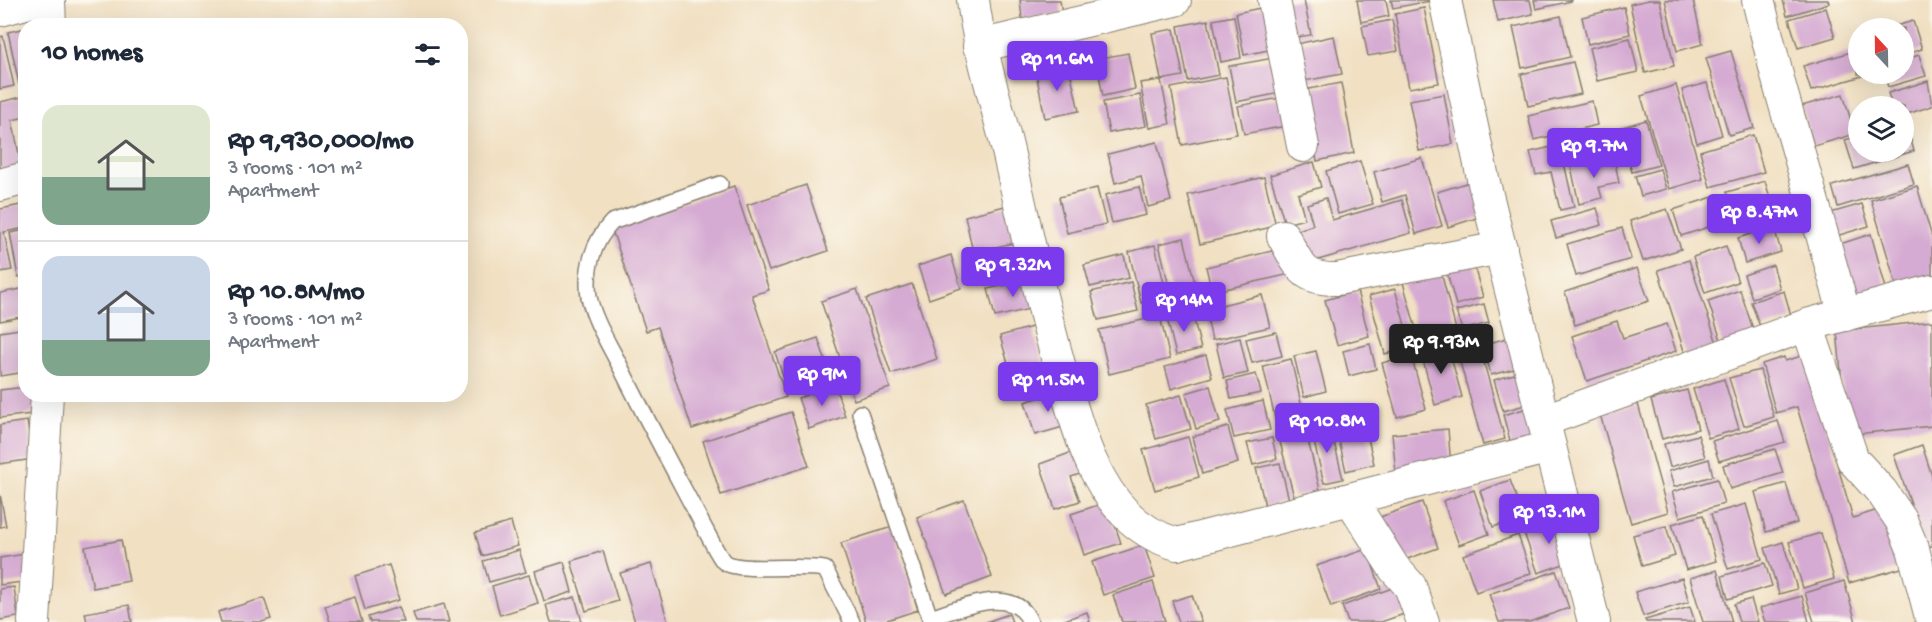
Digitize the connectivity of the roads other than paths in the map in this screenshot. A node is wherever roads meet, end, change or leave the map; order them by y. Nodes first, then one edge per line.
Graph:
1 (36, 0) edge
2 (50, 0) edge
3 (972, 0) edge
4 (1174, 0) edge
5 (1274, 0) edge
6 (1444, 0) edge
7 (1758, 0) edge
8 (0, 10) edge
9 (50, 18) edge
10 (979, 46) junction
11 (1303, 146) dead end
12 (18, 180) edge
13 (0, 184) edge
14 (720, 184) dead end
15 (1283, 236) dead end
16 (1501, 248) junction
17 (1932, 291) edge
18 (1845, 315) junction
19 (1807, 325) junction
20 (47, 402) edge
21 (860, 413) dead end
22 (1548, 433) junction
23 (1351, 500) junction
24 (926, 620) edge
25 (1932, 621) edge
26 (34, 622) edge
27 (852, 622) edge
28 (1030, 622) edge
29 (1424, 622) edge
30 (1594, 622) edge

1 - 8 street
2 - 9 street
3 - 10 street
4 - 10 street
5 - 11 street
6 - 16 street
7 - 18 street
10 - 23 street
12 - 13 street
14 - 27 lane
15 - 16 street
16 - 22 street
17 - 18 street
18 - 19 street
19 - 22 street
19 - 25 street
20 - 26 street
21 - 24 lane
22 - 23 street
22 - 30 street
23 - 29 street
24 - 28 lane

